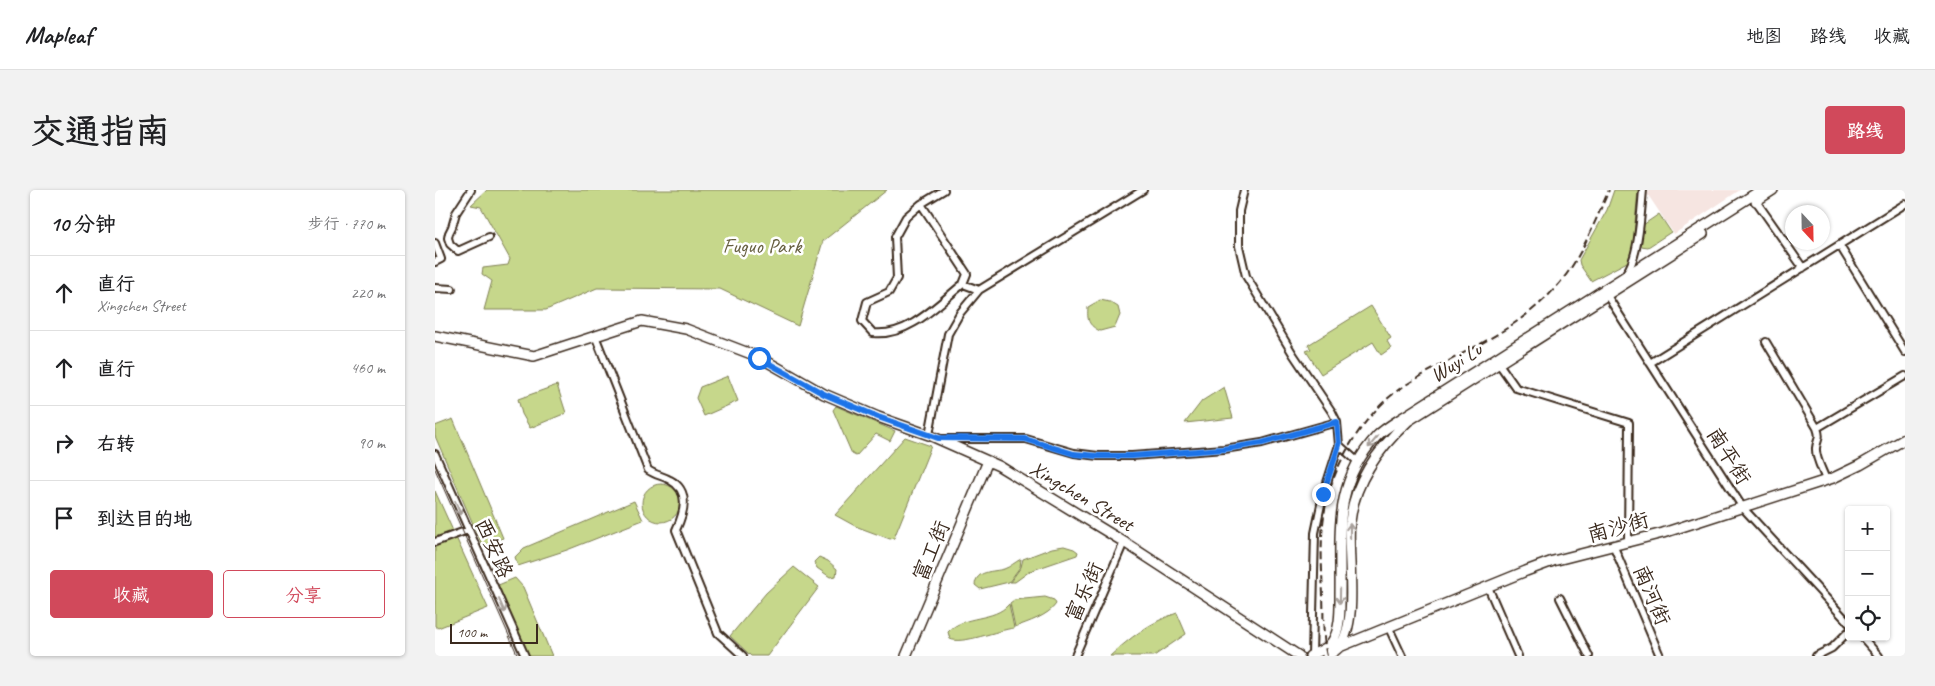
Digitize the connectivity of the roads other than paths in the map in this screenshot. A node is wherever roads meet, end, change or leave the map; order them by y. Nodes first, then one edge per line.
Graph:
1 (471, 190) edge
2 (944, 190) edge
3 (1143, 190) edge
4 (1244, 190) edge
5 (1643, 190) edge
6 (1761, 190) edge
7 (1773, 190) edge
8 (1756, 200) junction
9 (921, 204) junction
10 (1905, 204) edge
11 (489, 237) dead end
12 (435, 243) edge
13 (1840, 246) junction
14 (435, 262) edge
15 (1803, 268) junction
16 (1621, 280) junction
17 (963, 284) junction
18 (435, 288) edge
19 (452, 290) dead end
20 (979, 290) junction
21 (1605, 293) junction
22 (435, 336) edge
23 (596, 338) junction
24 (1766, 342) dead end
25 (1905, 352) edge
26 (1497, 361) junction
27 (1650, 363) junction
28 (1905, 376) edge
29 (1337, 422) junction
30 (1817, 428) junction
31 (934, 437) junction
32 (1905, 440) edge
33 (1339, 445) junction
34 (435, 454) edge
35 (988, 461) junction
36 (1358, 462) junction
37 (1826, 480) junction
38 (1743, 508) junction
39 (468, 530) junction
40 (435, 542) edge
41 (1125, 542) junction
42 (1628, 543) junction
43 (1614, 547) junction
44 (1488, 587) junction
45 (1561, 598) dead end
46 (1845, 619) edge
47 (1389, 628) junction
48 (1845, 635) edge
49 (1866, 641) edge
50 (1339, 648) junction
51 (1832, 648) junction
52 (1326, 653) edge
53 (1311, 655) edge
54 (525, 656) edge
55 (743, 656) edge
56 (906, 656) edge
57 (1075, 656) edge
58 (1299, 656) edge
59 (1402, 656) edge
60 (1518, 656) edge
61 (1589, 656) edge
62 (1660, 656) edge
63 (1816, 656) edge
64 (1836, 656) edge
65 (1879, 656) edge

1 - 11 street
2 - 9 street
3 - 20 street
4 - 29 street
5 - 16 street
6 - 16 street, Wuyi Lu
7 - 8 street, Wuyi Lu
8 - 15 street
8 - 21 street, Wuyi Lu
9 - 17 street
9 - 17 street
10 - 13 street
12 - 14 street
13 - 15 street
13 - 25 street
15 - 27 street
16 - 21 street, Wuyi Lu
17 - 20 street
18 - 19 street
20 - 31 street
21 - 26 street, Wuyi Lu
21 - 27 street, 南平街
22 - 23 street, Xingchen Street
23 - 31 street, Xingchen Street
23 - 55 street
24 - 30 street
26 -> 36 street, Wuyi Lu
26 - 42 street
50 -> 26 street, Wuyi Lu
27 - 38 street, 南平街
28 - 30 street
29 - 31 street
29 - 33 street
30 - 37 street
31 - 35 street, Xingchen Street
32 - 37 street, 南沙街
33 - 36 street
33 - 53 street
34 -> 39 street, 西安路
35 - 41 street, Xingchen Street
35 - 56 street, 富工街
36 -> 52 street, Wuyi Lu
37 - 38 street, 南沙街
38 - 42 street, 南沙街
38 - 46 street, 南平街
39 - 40 street
39 -> 54 street, 西安路
41 - 57 street, 富乐街
41 - 58 street, Xingchen Street
42 - 43 street, 南沙街
43 - 44 street, 南沙街
43 - 62 street, 南河街
44 - 47 street, 南沙街
44 - 60 street
45 - 61 street
47 - 50 street, 南沙街
47 - 59 street
48 - 51 street
49 - 65 street
50 - 52 street
51 - 63 street
51 - 64 street
52 - 53 street

